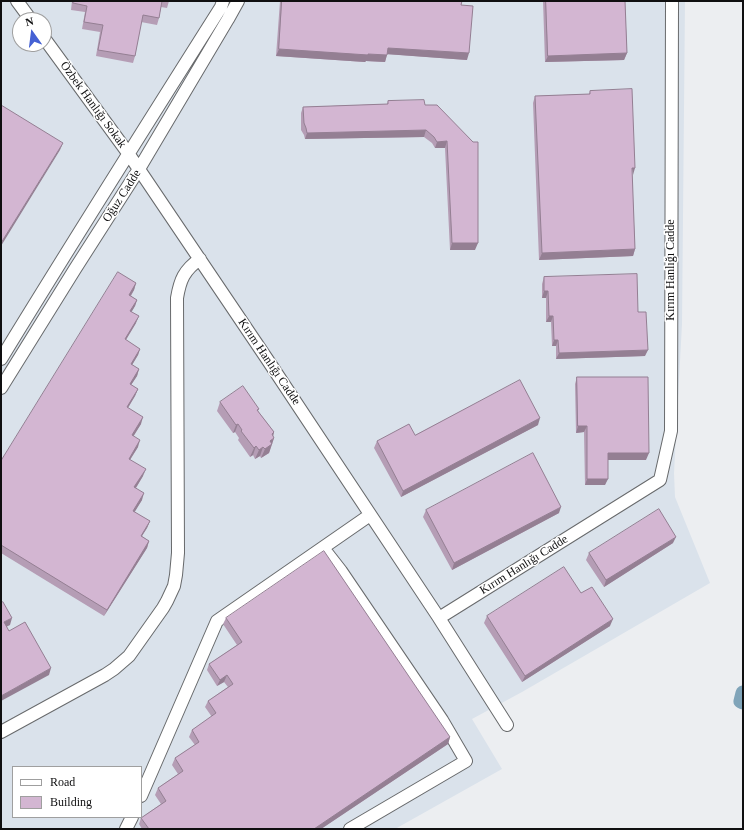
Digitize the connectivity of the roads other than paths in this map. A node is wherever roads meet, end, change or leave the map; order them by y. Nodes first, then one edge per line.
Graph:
1 (17, 1) edge
2 (223, 1) edge
3 (238, 1) edge
4 (672, 1) edge
5 (25, 12) edge
6 (52, 49) edge
7 (128, 153) junction
8 (139, 169) junction
9 (200, 259) junction
10 (1, 359) edge
11 (1, 388) edge
12 (370, 515) junction
13 (323, 548) junction
14 (438, 618) junction
15 (507, 725) dead end
16 (1, 732) edge
17 (142, 794) edge
18 (132, 818) edge
19 (126, 829) edge
20 (350, 829) edge

1 - 5 street
2 - 7 street, Oğuz Cadde
3 - 8 street, Oğuz Cadde
4 - 14 street, Kırım Hanlığı Cadde
6 - 7 street, Özbek Hanlığı Sokak
7 - 8 street, Özbek Hanlığı Sokak
7 - 10 street, Oğuz Cadde
8 - 9 street, Kırım Hanlığı Cadde
8 - 11 street, Oğuz Cadde
9 - 12 street, Kırım Hanlığı Cadde
9 - 16 street
12 - 13 street
12 - 14 street, Kırım Hanlığı Cadde
13 - 17 street
13 - 20 street
14 - 15 street
18 - 19 street

